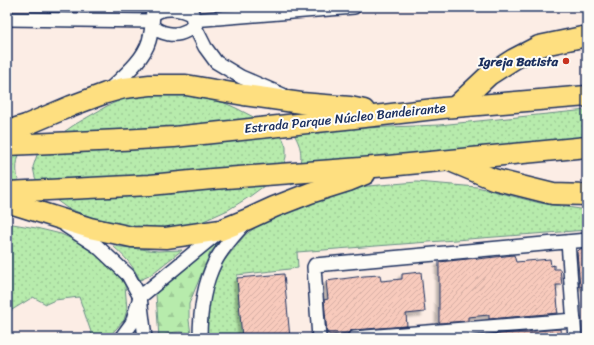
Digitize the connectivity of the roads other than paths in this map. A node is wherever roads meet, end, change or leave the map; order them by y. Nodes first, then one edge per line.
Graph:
1 (354, 7) edge
2 (193, 17) edge
3 (152, 18) edge
4 (7, 19) edge
5 (587, 36) edge
6 (106, 93) junction
7 (587, 96) edge
8 (301, 103) junction
9 (456, 106) junction
10 (383, 115) junction
11 (7, 131) edge
12 (7, 145) edge
13 (587, 147) edge
14 (448, 160) junction
15 (388, 166) junction
16 (7, 192) edge
17 (587, 195) edge
18 (7, 202) edge
19 (49, 215) junction
20 (248, 219) junction
21 (221, 230) junction
22 (587, 240) edge
23 (568, 242) junction
24 (140, 297) junction
25 (574, 320) junction
26 (122, 338) edge
27 (145, 338) edge
28 (200, 338) edge
29 (319, 338) edge
30 (354, 338) edge
31 (575, 338) edge

1 - 2 street
2 - 3 street
2 - 3 street
2 - 8 street
3 - 4 street
3 - 6 street
5 - 9 highway
6 - 8 highway
6 - 11 highway
7 - 9 highway, Estrada Parque Núcleo Bandeirante
8 - 10 highway
9 - 10 highway, Estrada Parque Núcleo Bandeirante
10 - 12 highway, Estrada Parque Núcleo Bandeirante
13 - 14 highway
14 - 15 highway
14 - 17 highway
15 - 16 highway
15 - 20 highway
18 - 19 highway
19 - 21 highway
19 - 24 street
20 - 21 highway
20 - 28 street
21 - 24 street
22 - 23 street
23 - 25 street
23 - 29 street
24 - 26 street
24 - 27 street
25 - 30 street
25 - 31 street

